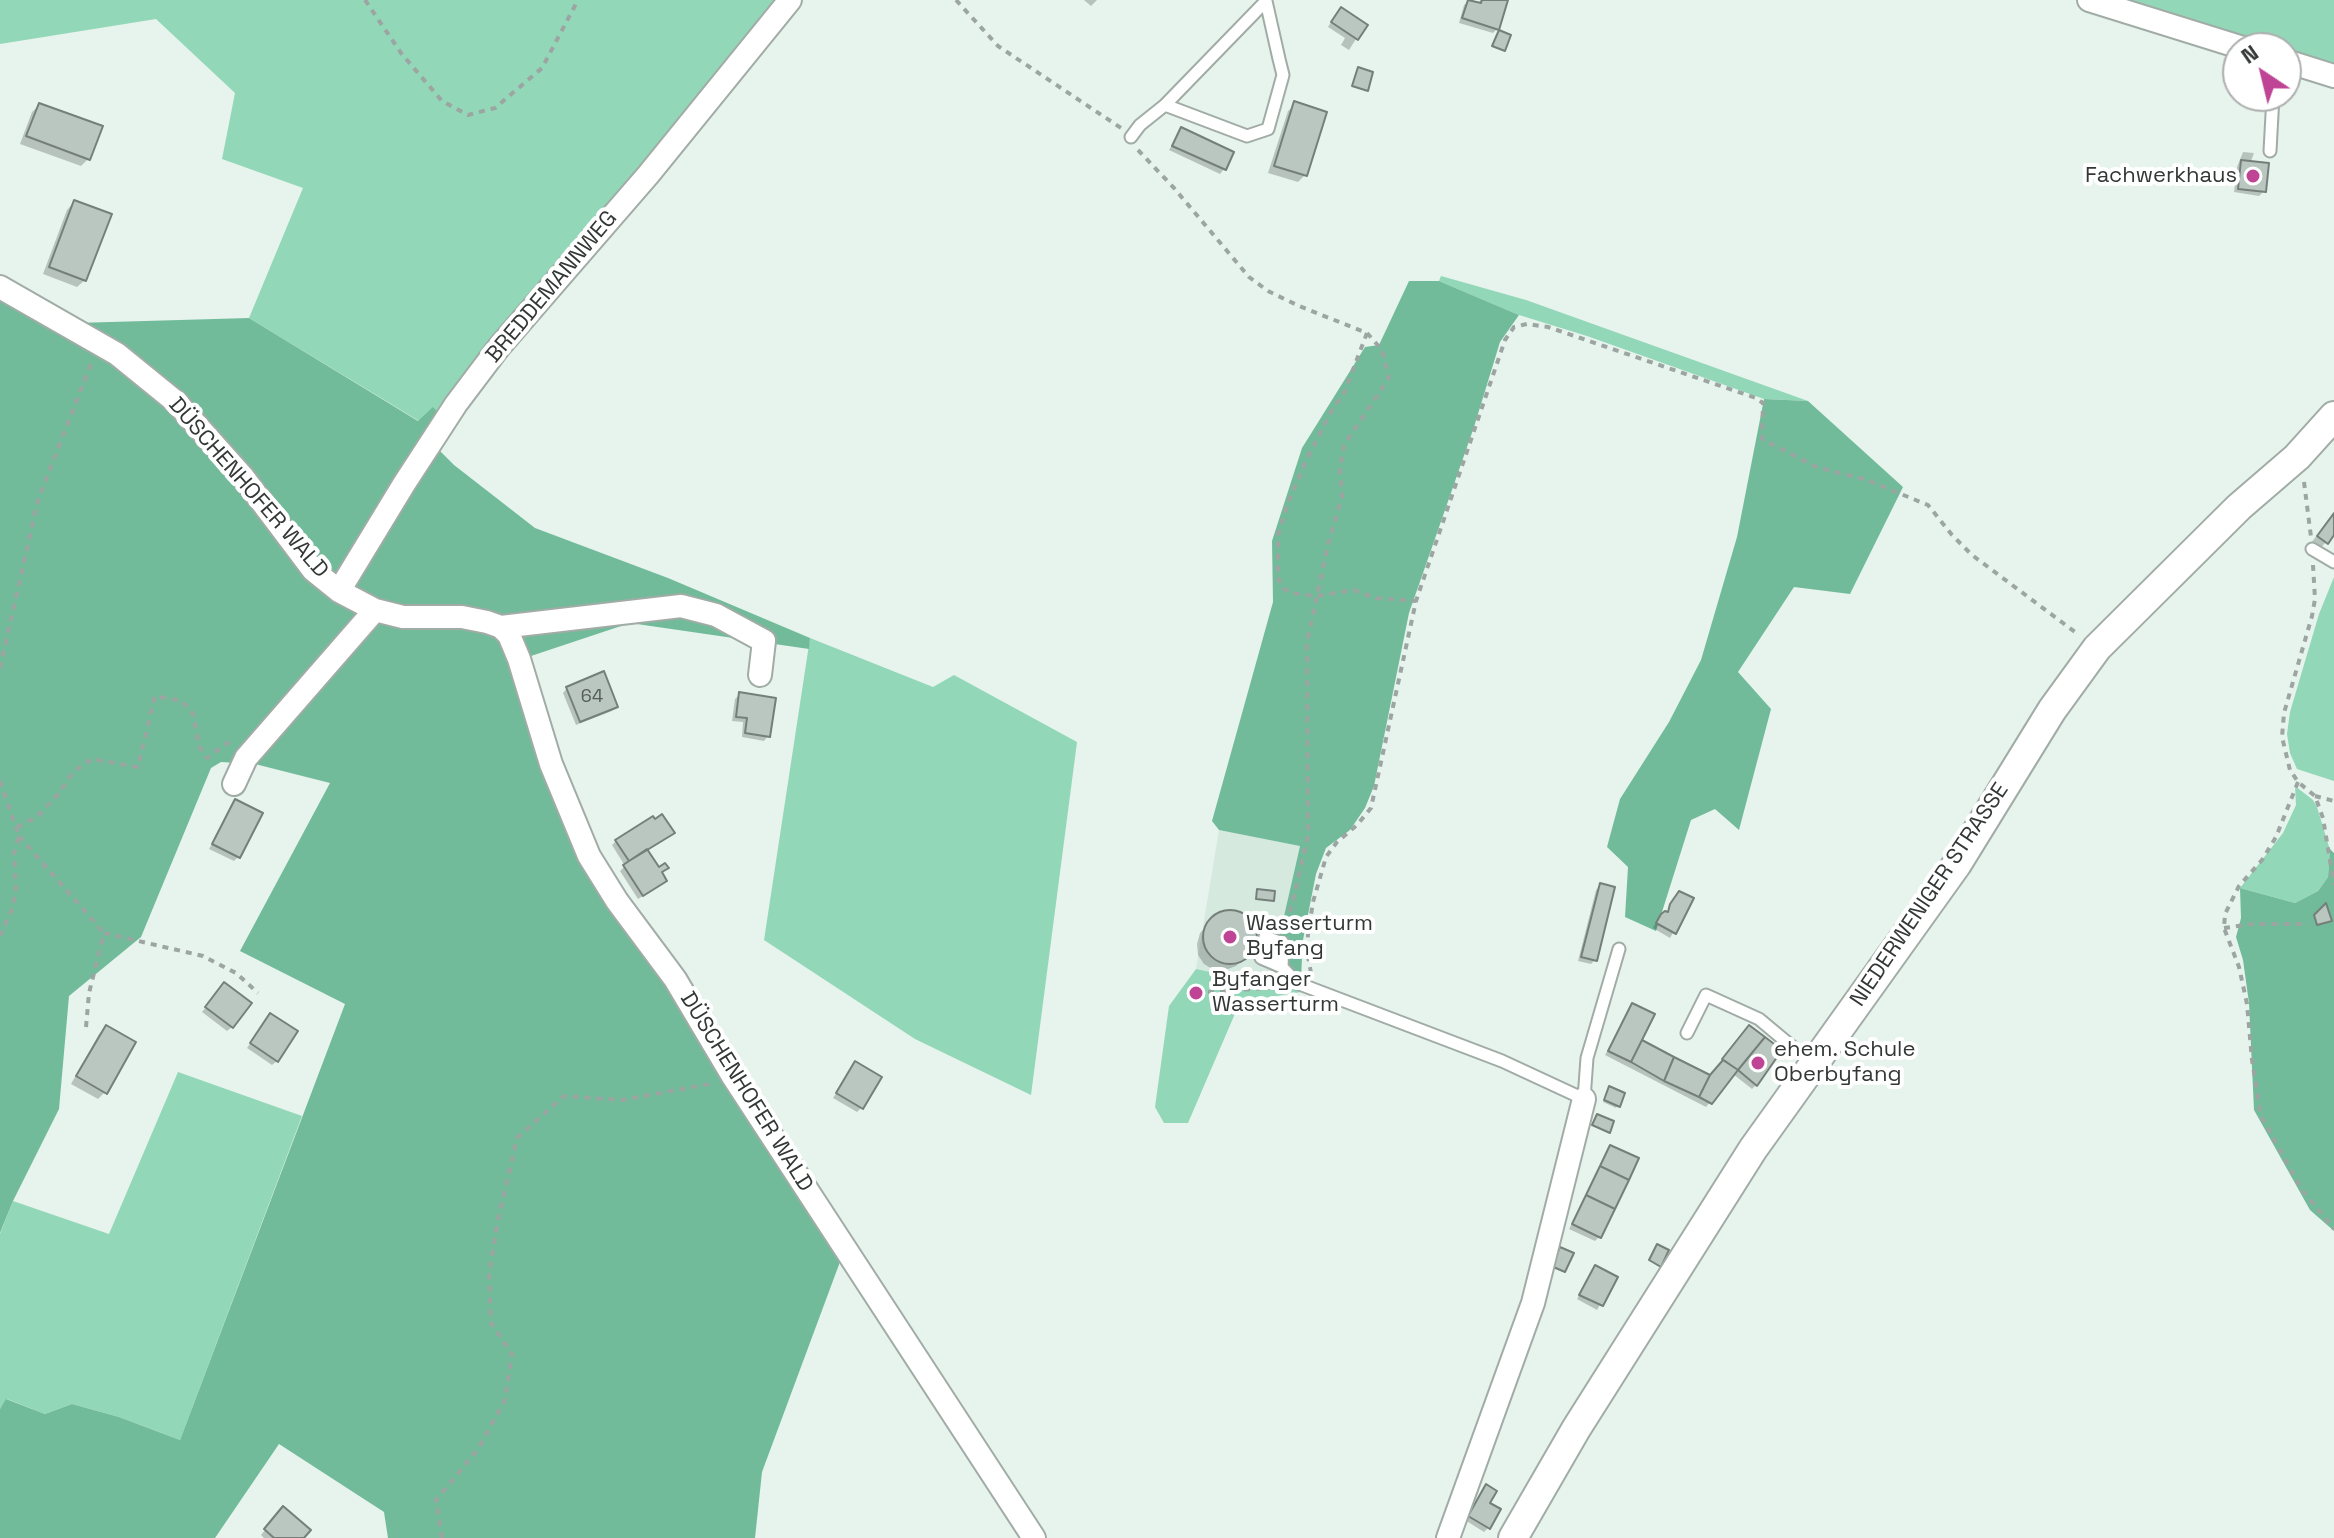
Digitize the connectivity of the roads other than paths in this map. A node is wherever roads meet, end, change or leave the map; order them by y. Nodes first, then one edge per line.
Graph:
1 (790, 0) edge
2 (1266, 0) edge
3 (2089, 0) edge
4 (2222, 41) edge
5 (2302, 66) edge
6 (2334, 76) edge
7 (1165, 105) junction
8 (2272, 112) edge
9 (1131, 137) road end
10 (2270, 151) dead end
11 (0, 287) edge
12 (2334, 416) edge
13 (2312, 549) road end
14 (2334, 562) edge
15 (339, 591) junction
16 (375, 610) junction
17 (501, 627) junction
18 (760, 675) dead end
19 (234, 784) dead end
20 (1265, 937) dead end
21 (1619, 949) dead end
22 (1261, 958) dead end
23 (1282, 967) junction
24 (1687, 1033) dead end
25 (1813, 1065) junction
26 (1584, 1099) junction
27 (1034, 1538) edge
28 (1448, 1538) edge
29 (1513, 1538) edge

1 - 15 street, BREDDEMANNWEG
2 - 7 lane
2 - 7 lane
3 - 4 street
5 - 6 street
7 - 9 lane
8 - 10 lane
11 - 15 street, DÜSCHENHOFER WALD
12 - 25 street, NIEDERWENIGER STRASSE
13 - 14 lane
15 - 16 street, DÜSCHENHOFER WALD
16 - 17 street, DÜSCHENHOFER WALD
16 - 19 street
17 - 18 street, DÜSCHENHOFER WALD
17 - 27 street, DÜSCHENHOFER WALD
20 - 23 lane
21 - 26 lane
22 - 23 lane
23 - 26 lane
24 - 25 lane
25 - 29 street, NIEDERWENIGER STRASSE
26 - 28 street

